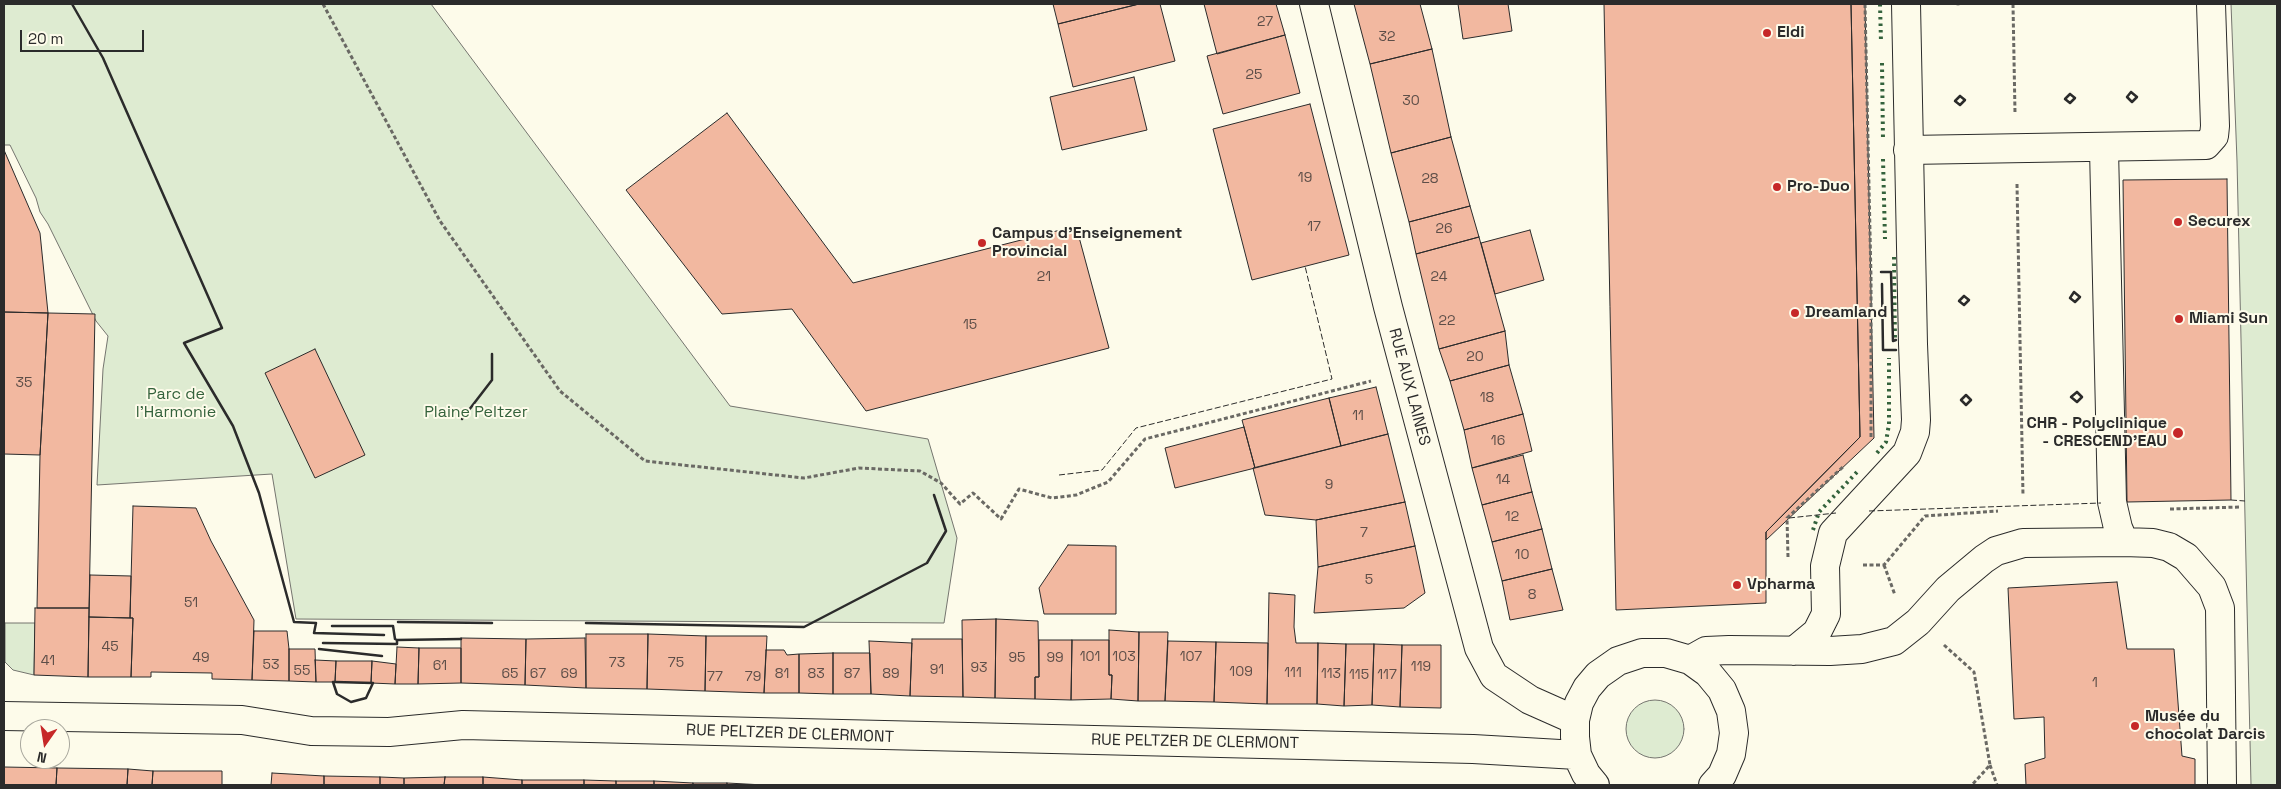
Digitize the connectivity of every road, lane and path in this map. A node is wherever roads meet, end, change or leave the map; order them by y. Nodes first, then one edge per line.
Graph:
1 (322, 4) edge
2 (1314, 4) edge
3 (1906, 4) edge
4 (2013, 4) edge
5 (2211, 4) edge
6 (2104, 148) junction
7 (1908, 150) junction
8 (2016, 150) junction
9 (1405, 372) junction
10 (2023, 496) dead end
11 (2124, 542) junction
12 (1794, 651) junction
13 (1690, 660) junction
14 (1974, 672) dead end
15 (4, 716) edge
16 (1575, 720) junction
17 (1578, 755) junction
18 (1990, 765) junction
19 (1595, 785) edge
20 (1713, 785) edge
21 (1972, 785) edge
22 (1998, 785) edge
23 (2222, 785) edge

1 - 9 path
2 - 9 street, RUE AUX LAINES
3 - 7 street
4 - 8 path
5 - 6 street
6 - 8 street
6 - 11 street
7 - 8 street
7 - 12 street
8 - 10 path
9 - 16 street, RUE AUX LAINES
11 - 12 street
11 - 23 street
12 - 13 street
13 - 16 street
13 - 20 street
14 - 18 path
15 - 17 street, RUE PELTZER DE CLERMONT
16 - 17 street
17 - 19 street
18 - 21 path
18 - 22 path

